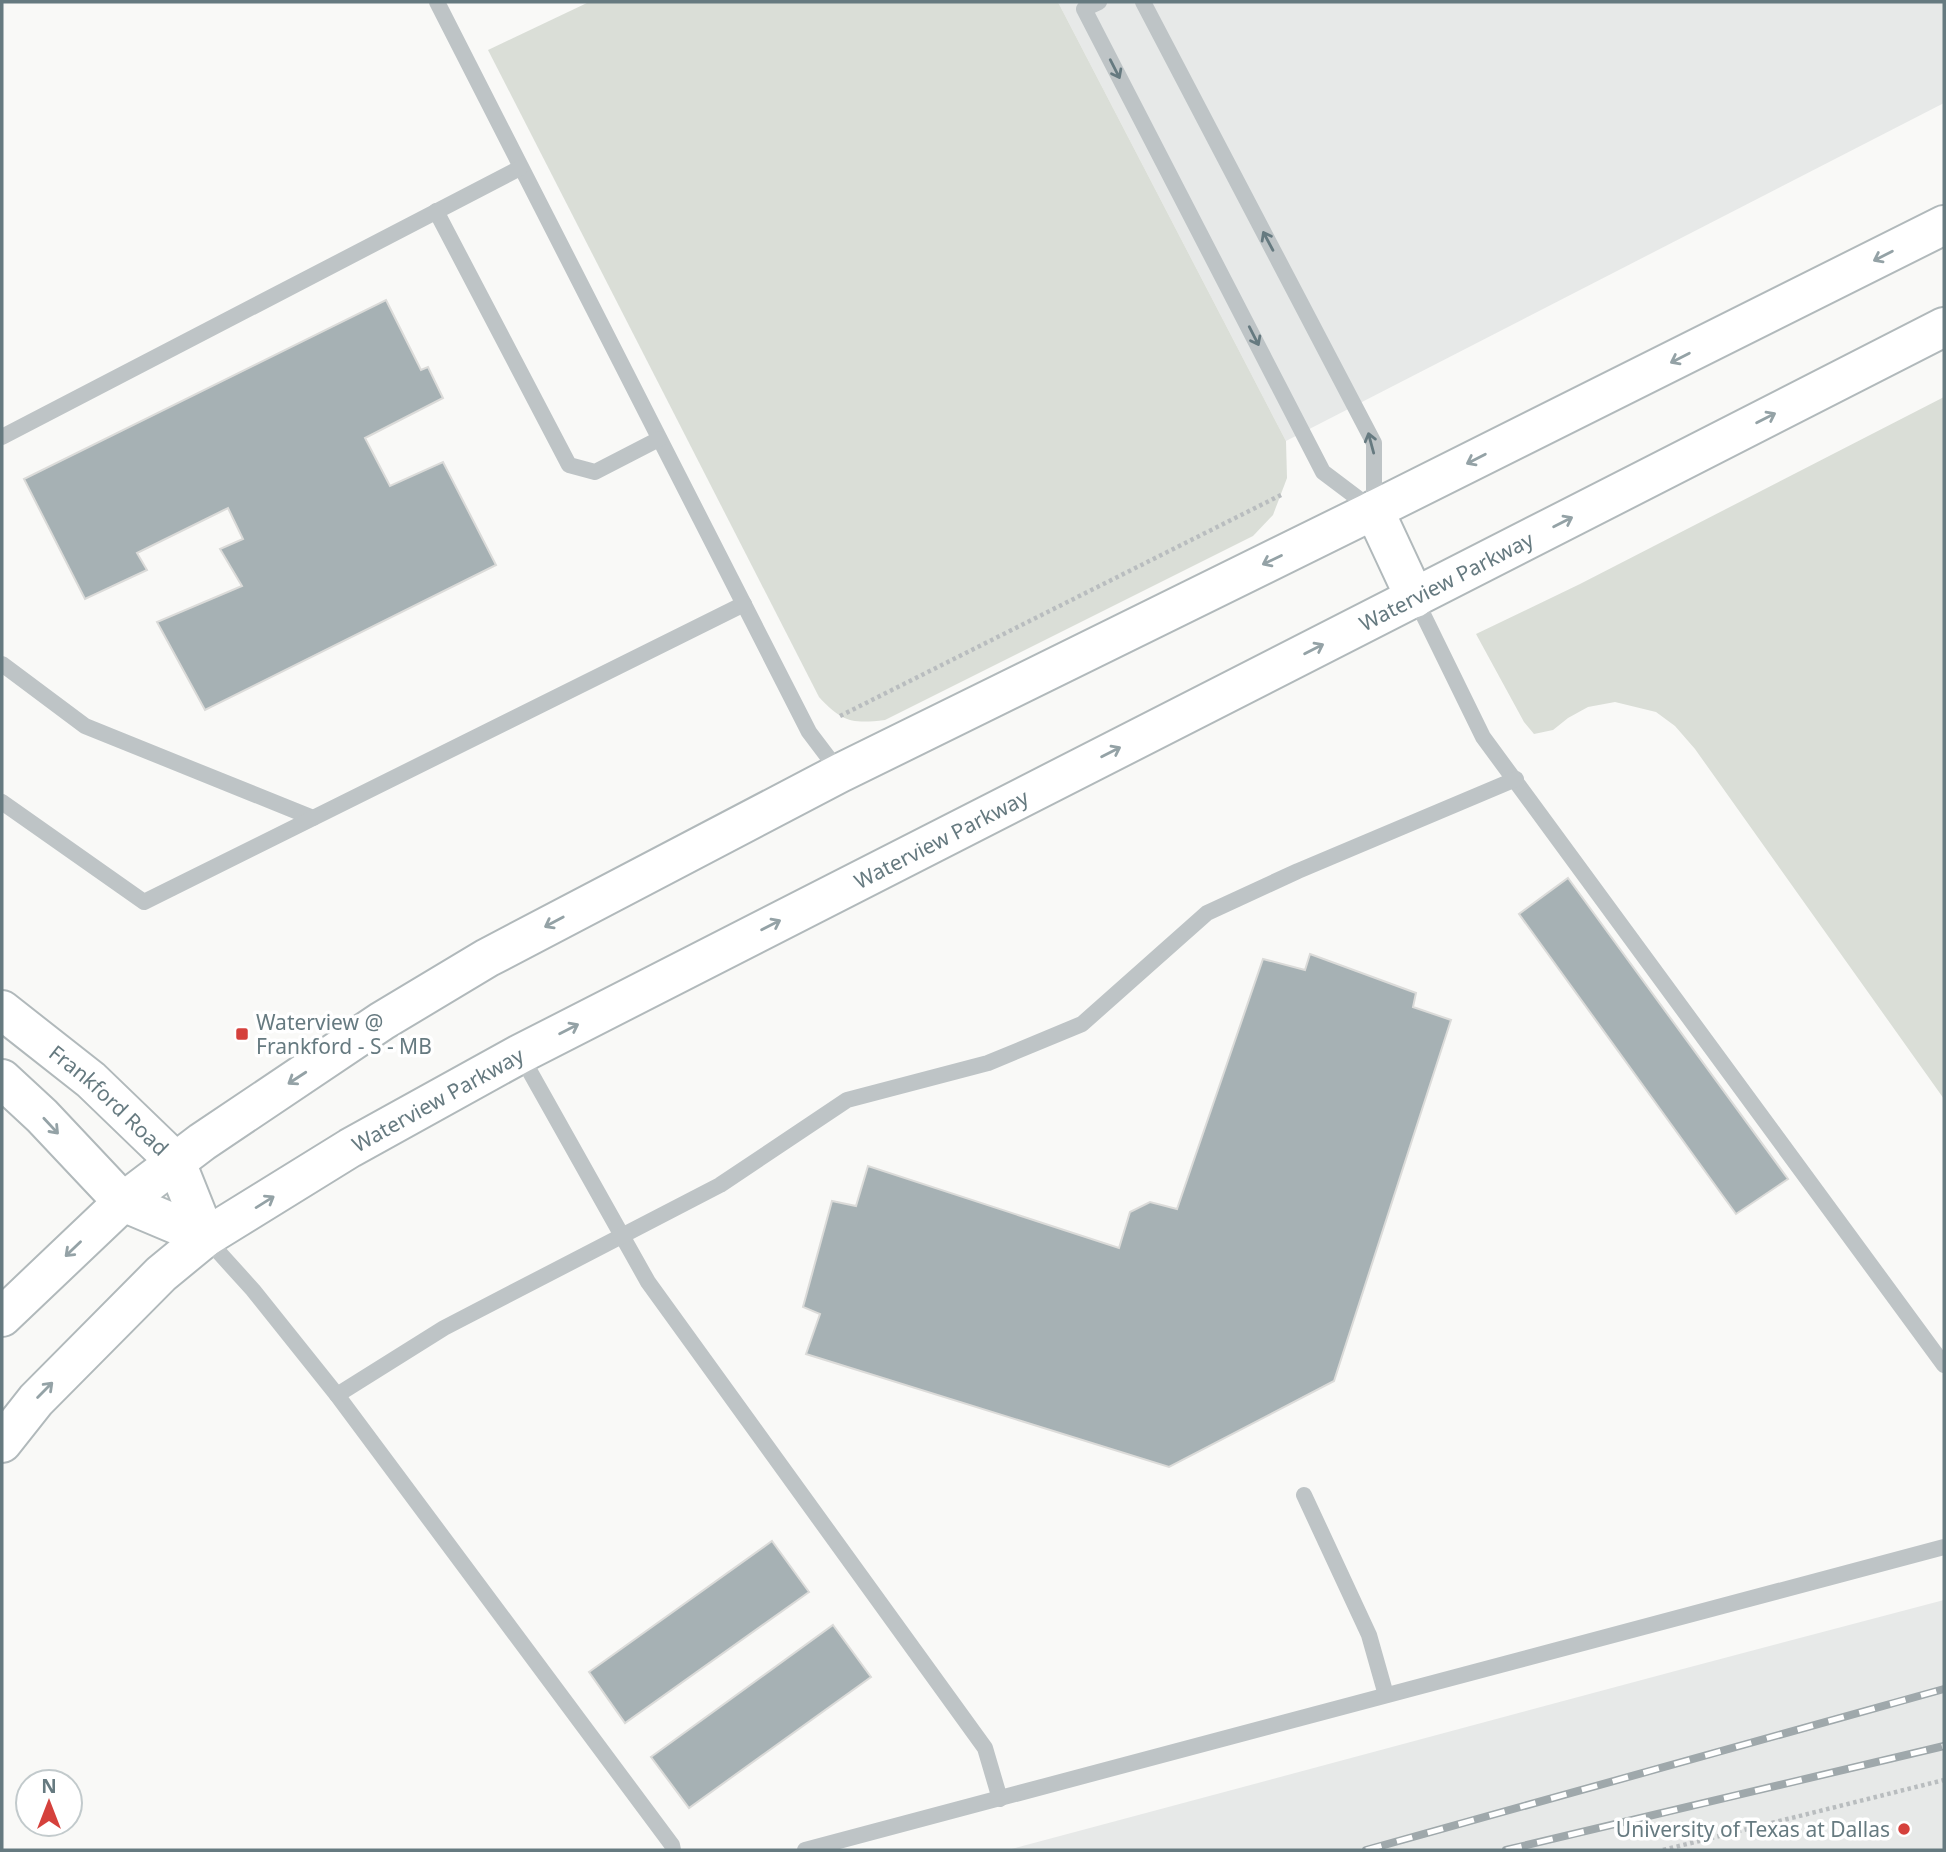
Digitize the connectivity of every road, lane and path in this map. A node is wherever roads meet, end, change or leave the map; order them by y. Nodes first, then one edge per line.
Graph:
1 (437, 2) edge
2 (1143, 2) edge
3 (1091, 5) edge
4 (520, 168) junction
5 (436, 211) junction
6 (1944, 225) edge
7 (1944, 327) edge
8 (2, 437) edge
9 (659, 439) junction
10 (1282, 495) dead end
11 (1374, 510) junction
12 (1415, 598) junction
13 (744, 604) junction
14 (2, 664) edge
15 (840, 716) dead end
16 (840, 773) junction
17 (1516, 779) junction
18 (2, 802) edge
19 (313, 818) junction
20 (2, 1010) edge
21 (520, 1054) junction
22 (2, 1079) edge
23 (176, 1162) junction
24 (123, 1202) junction
25 (206, 1237) junction
26 (622, 1237) junction
27 (2, 1317) edge
28 (1944, 1365) edge
29 (337, 1395) junction
30 (2, 1443) edge
31 (1304, 1495) dead end
32 (1944, 1547) edge
33 (1386, 1695) junction
34 (1944, 1780) edge
35 (999, 1799) junction
36 (673, 1850) edge
37 (805, 1850) edge
38 (1663, 1850) edge

1 - 4 lane
11 -> 2 lane
3 -> 11 lane
4 - 5 lane
4 - 9 lane
5 - 8 lane
5 - 9 lane
6 -> 11 main road
12 -> 7 main road, Waterview Parkway
9 - 13 lane
10 - 15 path
11 - 12 main road
11 -> 16 main road
12 - 17 lane
21 -> 12 main road, Waterview Parkway
13 - 16 lane
13 - 19 lane
14 - 19 lane
16 -> 23 main road
17 - 26 lane
17 - 28 lane
18 - 19 lane
20 - 23 main road, Frankford Road
25 -> 21 main road, Waterview Parkway
21 - 26 lane
22 -> 24 main road
23 - 24 main road
23 - 25 main road, Frankford Road
24 - 25 main road
24 -> 27 main road
25 - 29 lane
30 -> 25 main road, Waterview Parkway
26 - 29 lane
26 - 35 lane
29 - 36 lane
31 - 33 lane
32 - 33 lane
33 - 35 lane
34 - 38 path
35 - 37 lane

